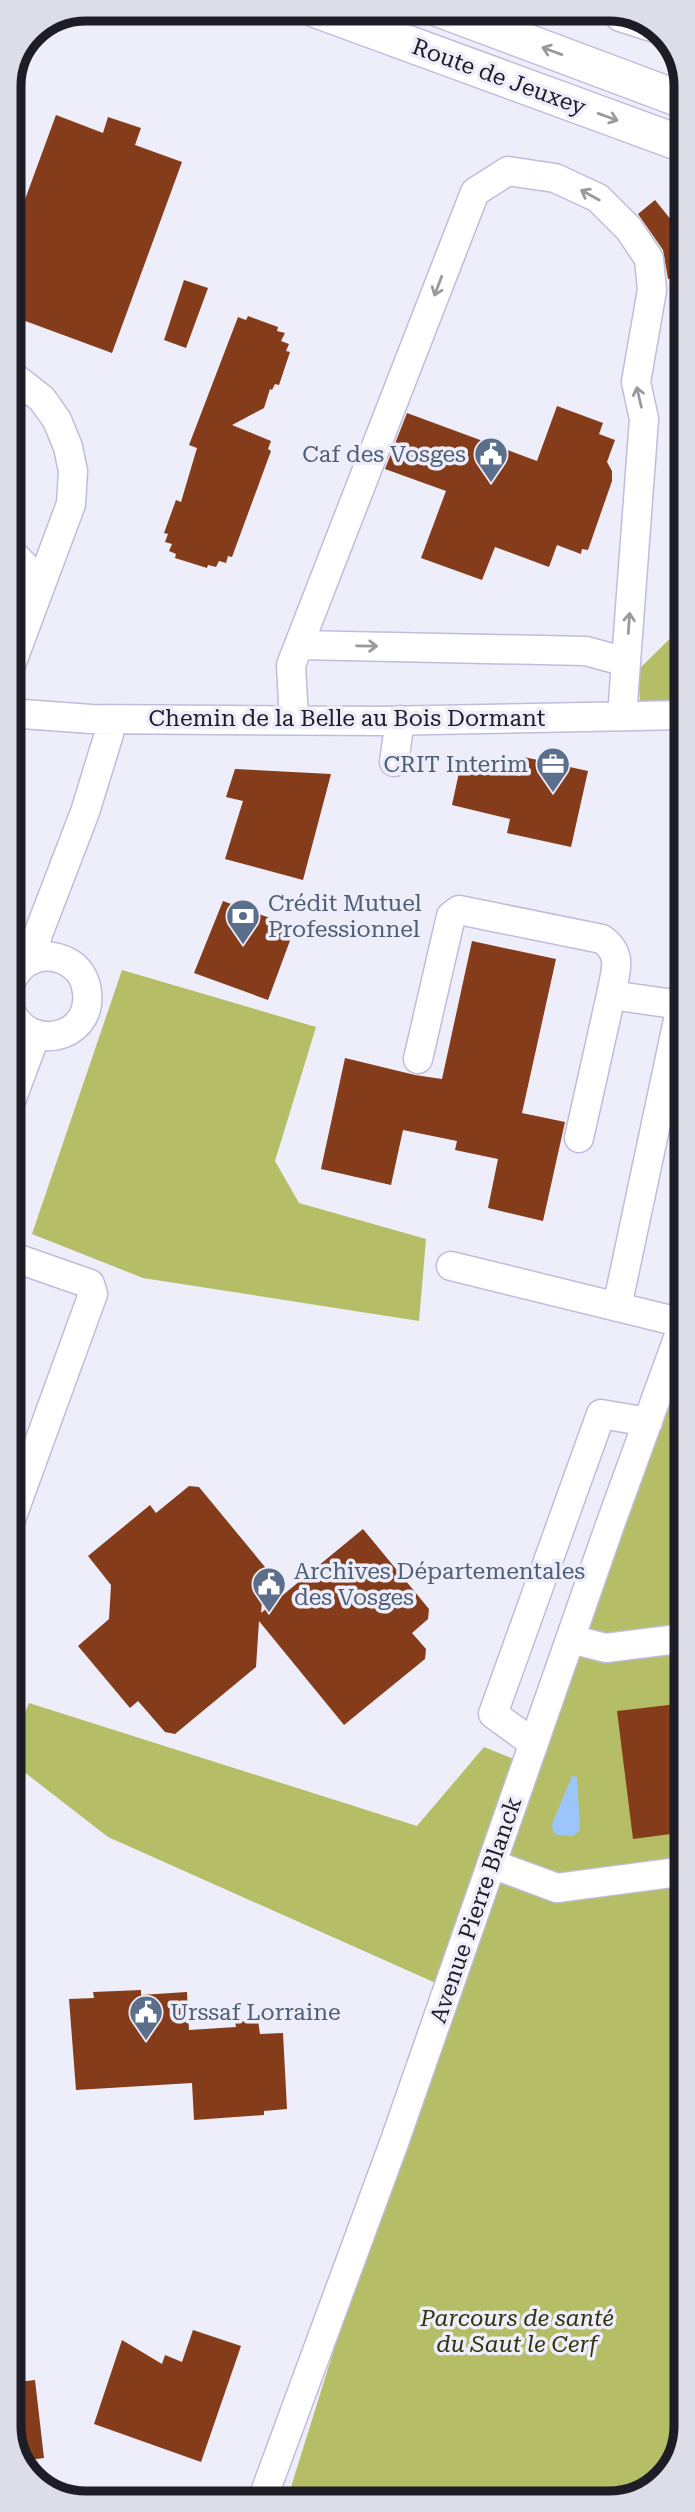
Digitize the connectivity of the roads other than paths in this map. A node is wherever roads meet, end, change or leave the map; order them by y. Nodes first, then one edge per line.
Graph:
1 (347, 21) edge
2 (473, 21) edge
3 (674, 93) edge
4 (674, 141) edge
5 (21, 382) edge
6 (21, 562) edge
7 (41, 583) junction
8 (21, 637) edge
9 (299, 645) junction
10 (626, 662) junction
11 (21, 714) edge
12 (674, 715) edge
13 (622, 716) junction
14 (111, 719) junction
15 (294, 720) junction
16 (400, 720) junction
17 (394, 762) dead end
18 (35, 958) junction
19 (21, 967) edge
20 (611, 995) junction
21 (674, 996) edge
22 (21, 1025) edge
23 (36, 1034) junction
24 (674, 1038) edge
25 (418, 1059) dead end
26 (21, 1074) edge
27 (579, 1138) dead end
28 (21, 1260) edge
29 (451, 1266) dead end
30 (617, 1307) junction
31 (674, 1318) edge
32 (674, 1348) edge
33 (648, 1422) junction
34 (21, 1492) edge
35 (570, 1639) junction
36 (674, 1640) edge
37 (533, 1744) junction
38 (492, 1864) junction
39 (674, 1873) edge
40 (265, 2491) edge

1 -> 4 main road, Route de Jeuxey
3 -> 2 main road, Route de Jeuxey
5 - 7 street
6 - 7 street
7 - 8 street
9 -> 10 street
10 -> 9 street
9 - 15 street
10 - 13 street
11 - 14 street, Chemin de la Belle au Bois Dormant
12 - 13 street, Chemin de la Belle au Bois Dormant
13 - 16 street, Chemin de la Belle au Bois Dormant
14 - 15 street, Chemin de la Belle au Bois Dormant
14 - 18 street
15 - 16 street, Chemin de la Belle au Bois Dormant
16 - 17 street
18 - 19 street
18 - 23 street
20 - 21 street
20 - 25 street
20 - 27 street
22 - 23 street
23 - 26 street
24 - 30 street
28 - 34 street
29 - 30 street
30 - 31 street
32 - 33 street, Avenue Pierre Blanck
33 - 35 street, Avenue Pierre Blanck
33 - 37 street
35 - 36 street
35 - 37 street, Avenue Pierre Blanck
37 - 38 street, Avenue Pierre Blanck
38 - 39 street
38 - 40 street, Avenue Pierre Blanck

